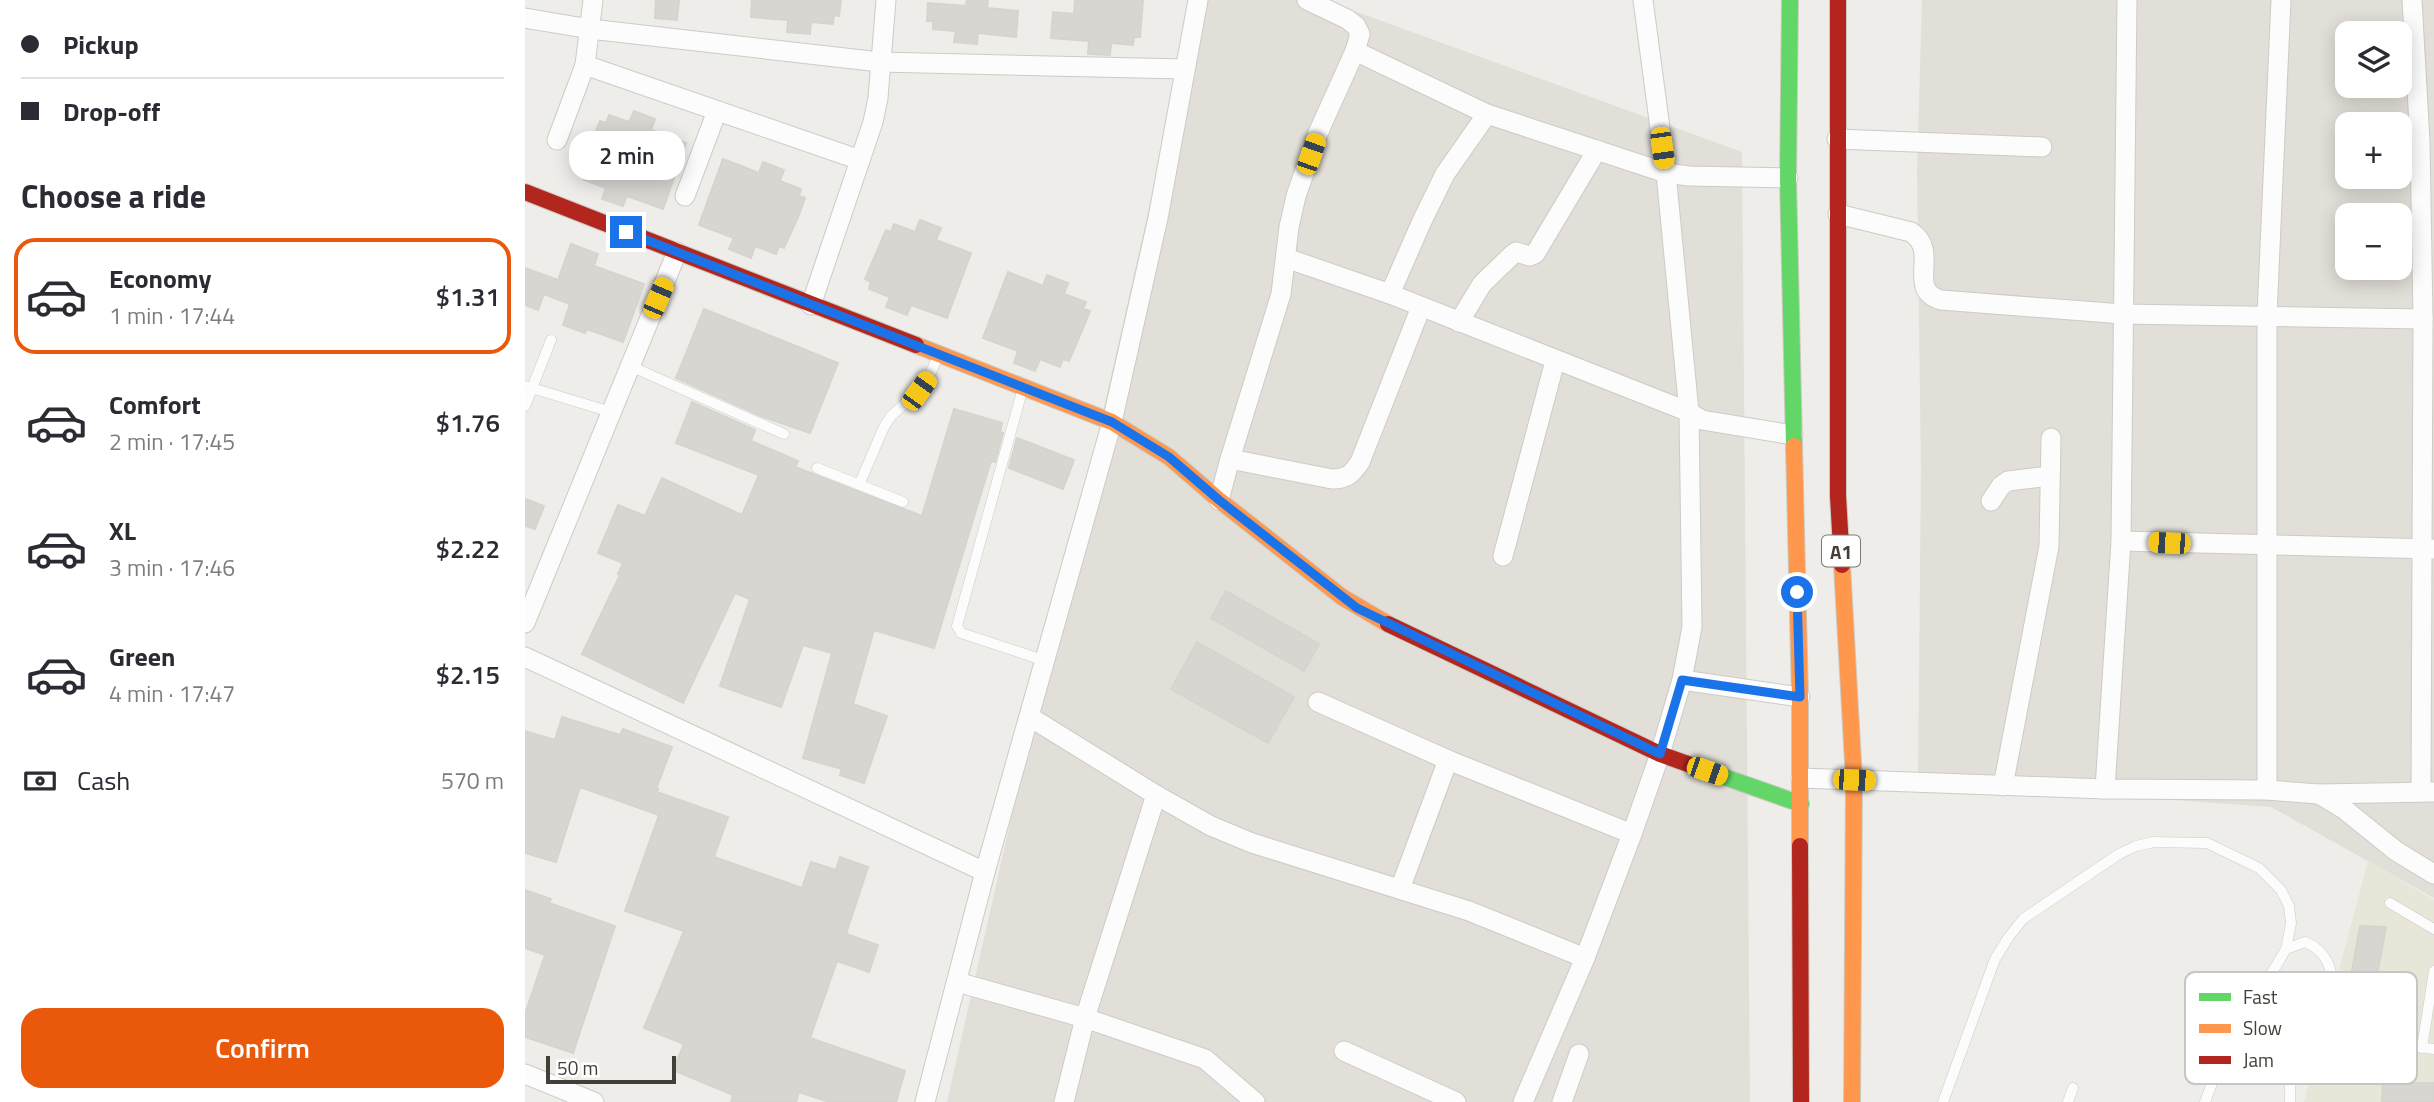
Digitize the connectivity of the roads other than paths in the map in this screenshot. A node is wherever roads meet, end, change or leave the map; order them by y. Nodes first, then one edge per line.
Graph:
1 (593, 0) edge
2 (886, 0) edge
3 (1198, 0) edge
4 (1307, 0) edge
5 (1643, 0) edge
6 (1790, 0) edge
7 (1838, 0) edge
8 (2127, 0) edge
9 (2281, 0) edge
10 (2412, 0) edge
11 (525, 18) edge
12 (590, 30) junction
13 (1355, 51) junction
14 (880, 62) junction
15 (585, 65) junction
16 (1184, 69) junction
17 (717, 111) junction
18 (1487, 114) junction
19 (1837, 139) junction
20 (557, 140) dead end
21 (2427, 142) edge
22 (2042, 147) dead end
23 (1597, 150) junction
24 (860, 160) junction
25 (1666, 173) junction
26 (1788, 178) junction
27 (525, 192) edge
28 (685, 196) dead end
29 (1838, 214) junction
30 (677, 252) junction
31 (1286, 258) junction
32 (1390, 294) junction
33 (811, 305) junction
34 (1421, 307) junction
35 (2123, 314) junction
36 (2267, 315) junction
37 (2428, 318) edge
38 (1459, 322) junction
39 (551, 340) dead end
40 (938, 355) junction
41 (1555, 360) junction
42 (630, 366) junction
43 (529, 387) edge
44 (1023, 388) junction
45 (525, 407) edge
46 (611, 412) junction
47 (1689, 412) junction
48 (1112, 422) junction
49 (784, 434) dead end
50 (1793, 435) junction
51 (2051, 438) dead end
52 (1230, 459) junction
53 (817, 468) dead end
54 (2050, 475) junction
55 (859, 485) junction
56 (1219, 500) junction
57 (1991, 500) dead end
58 (903, 502) dead end
59 (2121, 541) junction
60 (2267, 545) junction
61 (2428, 549) edge
62 (1503, 556) dead end
63 (525, 622) edge
64 (525, 657) edge
65 (1046, 661) junction
66 (1682, 680) junction
67 (1800, 697) junction
68 (1318, 702) dead end
69 (1030, 717) junction
70 (1660, 754) junction
71 (1448, 760) junction
72 (1801, 778) junction
73 (1854, 780) junction
74 (2003, 786) junction
75 (2105, 789) junction
76 (2267, 790) junction
77 (2428, 792) edge
78 (2318, 794) junction
79 (1156, 795) junction
80 (1801, 804) junction
81 (1632, 834) junction
82 (985, 872) junction
83 (2434, 874) edge
84 (1400, 889) junction
85 (2390, 903) dead end
86 (2434, 929) edge
87 (2286, 949) junction
88 (1585, 958) junction
89 (2434, 971) edge
90 (2272, 972) edge
91 (2330, 972) edge
92 (957, 982) junction
93 (1085, 1018) junction
94 (2417, 1047) edge
95 (2422, 1048) junction
96 (2434, 1049) edge
97 (1344, 1051) dead end
98 (1579, 1054) dead end
99 (525, 1074) edge
100 (2212, 1084) edge
101 (2291, 1084) edge
102 (2073, 1088) dead end
103 (594, 1102) edge
104 (925, 1102) edge
105 (1064, 1102) edge
106 (1255, 1102) edge
107 (1455, 1102) edge
108 (1523, 1102) edge
109 (1562, 1102) edge
110 (1801, 1102) edge
111 (1852, 1102) edge
112 (1944, 1102) edge
113 (2068, 1102) edge
114 (2205, 1102) edge
115 (2290, 1102) edge

1 - 12 street
2 - 14 street
3 - 16 street
4 - 13 street
5 - 25 street
6 - 26 main road, A1
7 - 19 main road, A1
8 - 35 street
9 - 36 street
10 - 21 street
11 - 12 street
12 - 14 street
12 - 15 street
13 - 18 street
13 - 31 street
14 - 16 street
14 - 24 street
15 - 17 street
15 - 20 street
16 - 48 street
17 - 24 street
17 - 28 street
18 - 23 street
18 - 32 street
19 - 22 street
19 - 29 main road, A1
21 - 37 street
23 - 25 street
23 - 38 street
24 - 33 street
25 - 26 street
25 - 47 street
26 - 50 main road, A1
27 - 30 main road
29 - 35 street
29 - 73 main road, A1
30 - 33 main road
30 - 42 street
31 - 32 street
31 - 52 street
32 - 34 street
33 - 40 main road
34 - 38 street
34 - 52 street
35 - 36 street
35 - 59 street
36 - 37 street
36 - 60 street
37 - 61 street
38 - 41 street
39 - 43 lane
40 - 44 main road
40 - 55 lane
41 - 47 street
41 - 62 street
42 - 46 street
42 - 49 lane
43 - 45 lane
43 - 46 lane
44 - 48 main road
44 - 65 lane
46 - 63 street
47 - 50 street
47 - 66 street
48 - 56 main road
48 - 65 street
50 - 67 main road, A1
51 - 54 street
52 - 56 street
53 - 55 lane
54 - 57 street
54 - 74 street
55 - 58 lane
56 - 70 main road
59 - 60 street
59 - 75 street
60 - 61 street
60 - 76 street
61 - 77 street
64 - 82 street
65 - 69 street
66 - 67 street
66 - 70 street
67 - 72 main road, A1
68 - 71 street
69 - 79 street
69 - 82 street
70 - 80 main road
70 - 81 street
71 - 81 street
71 - 84 street
72 - 73 street
72 - 80 main road, A1
73 - 74 street
73 - 111 main road, A1
74 - 75 street
75 - 76 street
76 - 78 street
77 - 78 street
78 - 83 street
79 - 84 street
79 - 93 street
80 - 110 main road, A1
81 - 88 street
82 - 92 street
84 - 88 street
85 - 86 lane
87 - 90 lane
87 - 91 lane
87 - 112 lane
88 - 108 street
89 - 95 lane
92 - 93 street
92 - 104 street
93 - 105 street
93 - 106 street
94 - 95 lane
95 - 96 lane
97 - 107 street
98 - 109 street
99 - 103 street
100 - 114 lane
101 - 115 lane
102 - 113 lane

